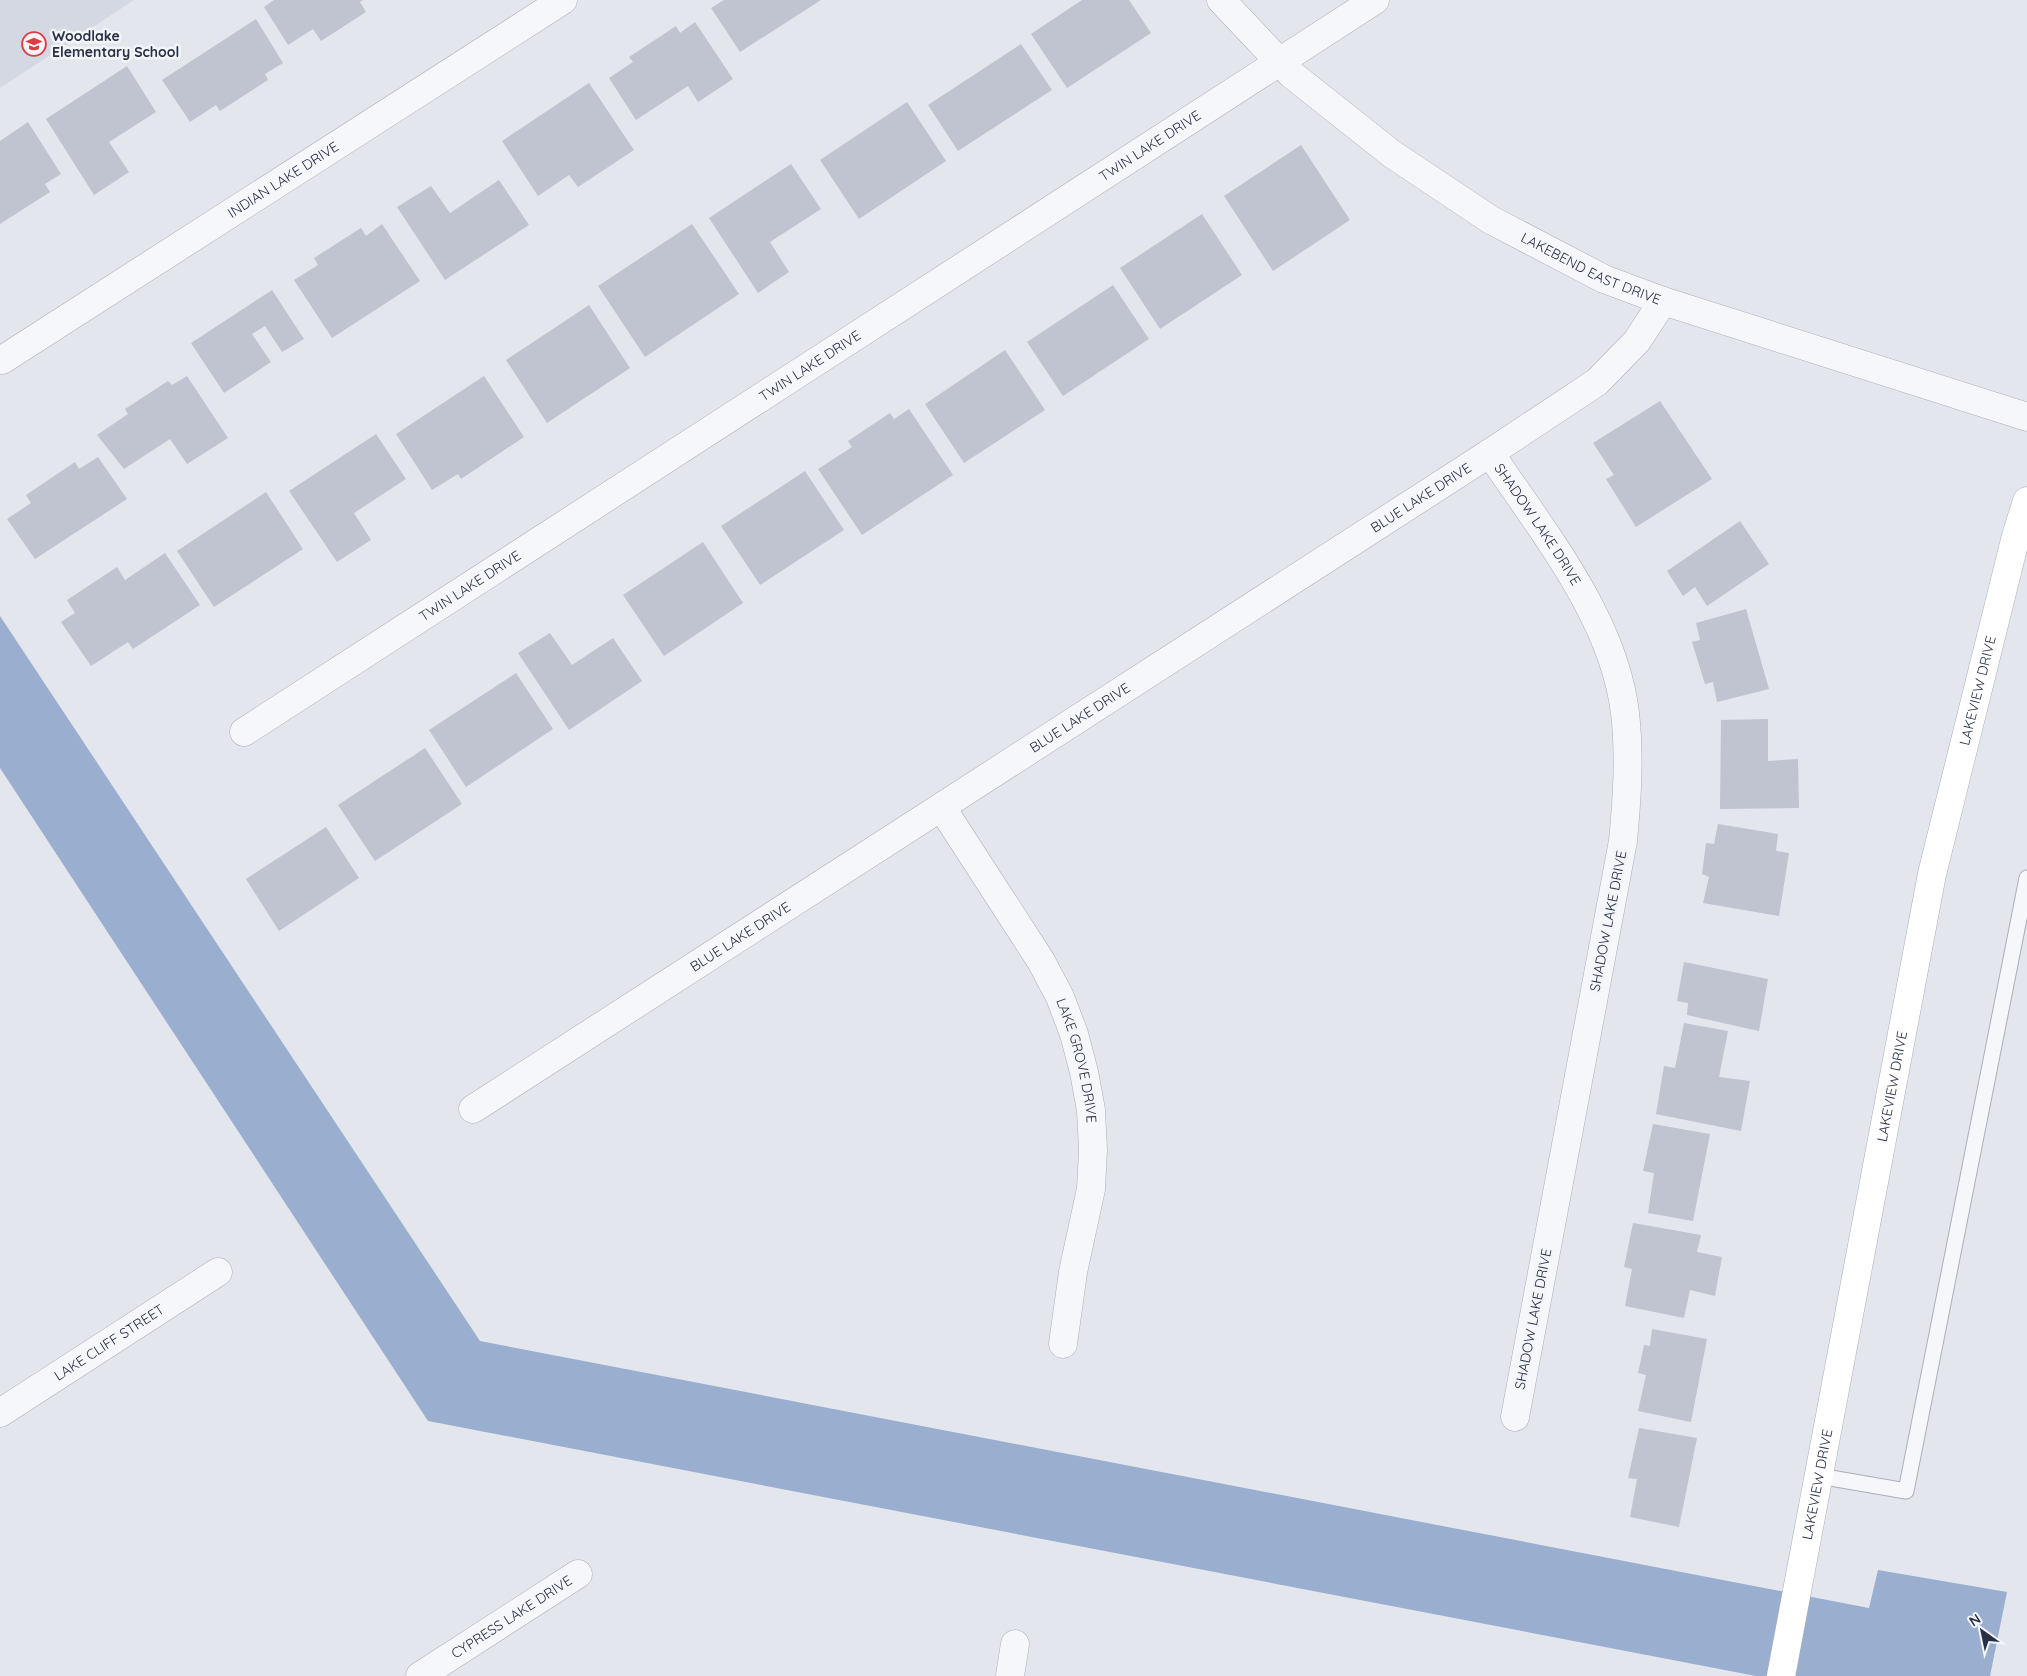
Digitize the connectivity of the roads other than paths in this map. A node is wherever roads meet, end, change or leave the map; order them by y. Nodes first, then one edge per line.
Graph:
1 (563, 0) edge
2 (1220, 0) edge
3 (1375, 0) edge
4 (1280, 62) junction
5 (1663, 301) junction
6 (2, 360) dead end
7 (2027, 417) edge
8 (1490, 453) junction
9 (2027, 501) edge
10 (244, 732) dead end
11 (942, 808) junction
12 (2027, 878) edge
13 (474, 1109) dead end
14 (218, 1272) dead end
15 (1063, 1344) dead end
16 (0, 1413) edge
17 (1515, 1417) dead end
18 (1819, 1476) junction
19 (578, 1574) dead end
20 (1015, 1644) dead end
21 (420, 1676) edge
22 (1010, 1676) edge
23 (1781, 1676) edge

1 - 6 street, INDIAN LAKE DRIVE
2 - 4 street, LAKEBEND EAST DRIVE
3 - 4 street, TWIN LAKE DRIVE
4 - 5 street, LAKEBEND EAST DRIVE
4 - 10 street, TWIN LAKE DRIVE
5 - 7 street, LAKEBEND EAST DRIVE
5 - 8 street, BLUE LAKE DRIVE
8 - 11 street, BLUE LAKE DRIVE
8 - 17 street, SHADOW LAKE DRIVE
9 - 18 street, LAKEVIEW DRIVE
11 - 13 street, BLUE LAKE DRIVE
11 - 15 street, LAKE GROVE DRIVE
12 - 18 lane
14 - 16 street, LAKE CLIFF STREET
18 - 23 street, LAKEVIEW DRIVE
19 - 21 street, CYPRESS LAKE DRIVE
20 - 22 street

